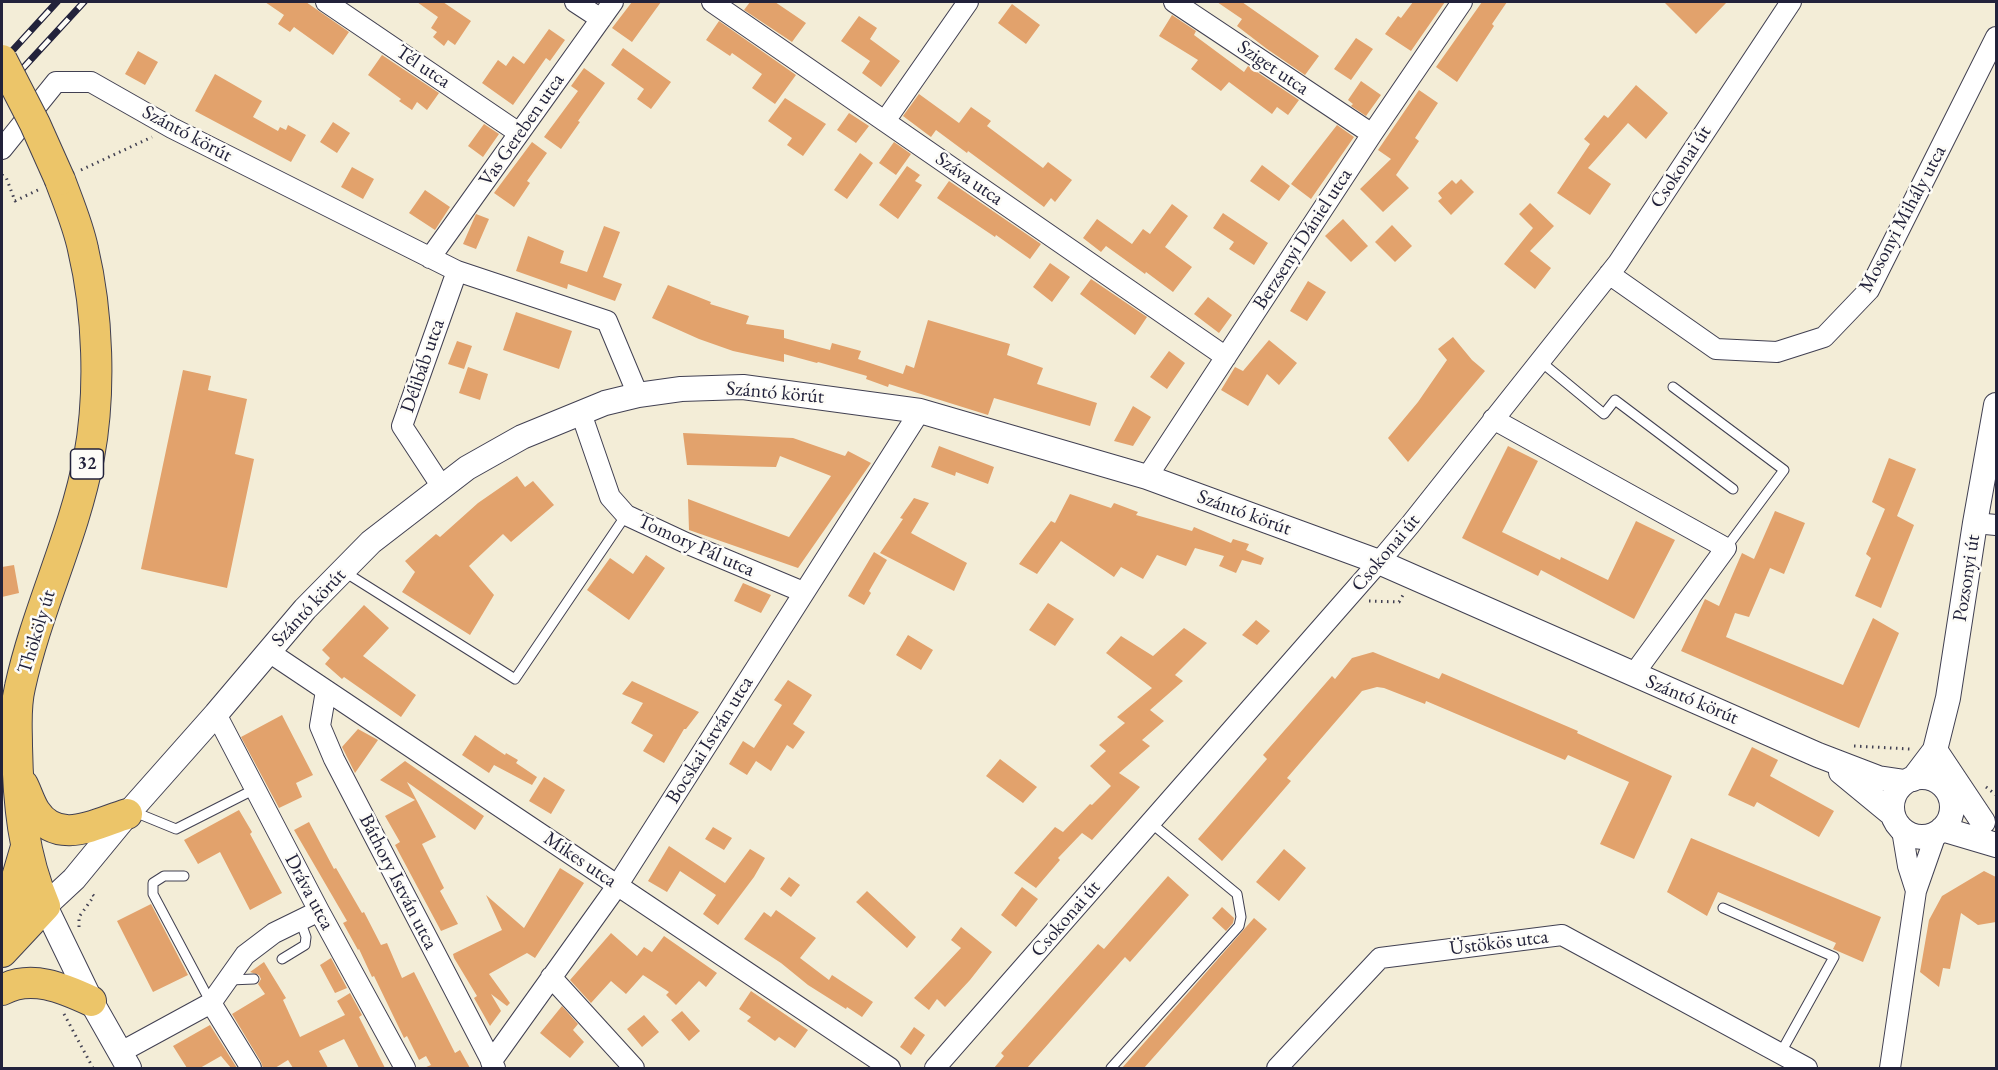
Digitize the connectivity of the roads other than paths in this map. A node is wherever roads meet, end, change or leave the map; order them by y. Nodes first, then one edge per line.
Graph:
1 (326, 2) edge
2 (575, 2) edge
3 (613, 2) edge
4 (712, 2) edge
5 (968, 2) edge
6 (1174, 2) edge
7 (1462, 2) edge
8 (1791, 2) edge
9 (601, 18) junction
10 (1996, 37) edge
11 (2, 60) edge
12 (885, 121) junction
13 (519, 133) junction
14 (1372, 134) junction
15 (2, 149) edge
16 (430, 258) junction
17 (457, 271) junction
18 (1609, 274) junction
19 (1226, 357) junction
20 (1540, 361) junction
21 (1673, 387) dead end
22 (638, 395) junction
23 (1996, 405) edge
24 (920, 411) junction
25 (580, 413) junction
26 (1493, 419) junction
27 (1147, 477) junction
28 (442, 487) junction
29 (1733, 489) dead end
30 (626, 515) junction
31 (1986, 524) edge
32 (1726, 548) junction
33 (1379, 562) junction
34 (343, 571) junction
35 (804, 592) junction
36 (269, 652) junction
37 (1633, 675) junction
38 (326, 691) junction
39 (216, 714) junction
40 (1935, 750) junction
41 (1818, 755) junction
42 (17, 771) junction
43 (1909, 781) junction
44 (255, 789) junction
45 (1949, 798) junction
46 (128, 812) junction
47 (1897, 822) junction
48 (1151, 823) junction
49 (1990, 827) edge
50 (1939, 831) junction
51 (1996, 845) edge
52 (26, 846) junction
53 (184, 876) dead end
54 (617, 886) junction
55 (1916, 891) junction
56 (45, 906) junction
57 (1722, 908) dead end
58 (319, 911) junction
59 (300, 920) junction
60 (3, 950) edge
61 (282, 959) dead end
62 (551, 977) junction
63 (254, 979) dead end
64 (225, 981) junction
65 (2, 990) edge
66 (91, 1001) junction
67 (211, 1003) junction
68 (1780, 1054) junction
69 (125, 1060) edge
70 (493, 1065) edge
71 (251, 1068) edge
72 (405, 1068) edge
73 (634, 1068) edge
74 (890, 1068) edge
75 (935, 1068) edge
76 (1111, 1068) edge
77 (1277, 1068) edge
78 (1807, 1068) edge
79 (1890, 1068) edge

1 - 13 street, Tél utca
2 - 9 street
3 - 9 street, Vas Gereben utca
4 - 12 street, Száva utca
5 - 12 street
6 - 14 street, Sziget utca
7 - 14 street, Berzsenyi Dániel utca
8 - 18 street, Csokonai út
9 - 13 street, Vas Gereben utca
10 - 18 street, Mosonyi Mihály utca
11 - 42 main road, Thököly út / 32, bridge
12 - 19 street, Száva utca
13 - 16 street, Vas Gereben utca
14 - 19 street, Berzsenyi Dániel utca
15 - 16 street, Szántó körút
16 - 17 street, Szántó körút
17 - 22 street, Szántó körút
17 - 28 street, Délibáb utca
18 - 20 street, Csokonai út
19 - 27 street, Berzsenyi Dániel utca
20 - 26 street, Csokonai út
20 - 29 lane
21 - 32 lane
22 - 24 street, Szántó körút
22 - 25 street, Szántó körút
23 - 31 street, Pozsonyi út
24 - 27 street, Szántó körút
24 - 35 street, Bocskai István utca
25 - 28 street, Szántó körút
25 - 30 street, Tomory Pál utca
26 - 32 street
26 - 33 street, Csokonai út
27 - 33 street, Szántó körút
28 - 34 street, Szántó körút
30 - 34 lane
30 - 35 street, Tomory Pál utca
31 - 40 street, Pozsonyi út
32 - 37 street
33 - 37 street, Szántó körút
33 - 48 street, Csokonai út
34 - 36 street, Szántó körút
35 - 54 street, Bocskai István utca
36 - 38 street, Mikes utca
36 - 39 street, Szántó körút
37 - 41 street, Szántó körút
38 - 54 street, Mikes utca
38 - 70 street, Báthory István utca
39 - 44 street, Dráva utca
39 - 46 street, Szántó körút
40 - 43 street, Pozsonyi út
40 - 45 street, Pozsonyi út
40 - 49 street
41 - 43 street, Szántó körút
41 - 47 street, Szántó körút
42 - 46 main road
42 - 52 main road, Thököly út / 32
43 - 45 street
43 - 47 street
44 - 46 lane
44 - 58 street, Dráva utca
45 - 49 street
45 - 50 street
46 - 56 street, Szántó körút
47 - 50 street
47 - 55 street
48 - 75 street, Csokonai út
48 - 76 lane
50 - 51 street
50 - 55 street
52 - 56 main road, Thököly út / 32
52 - 60 main road, 32
53 - 67 lane
54 - 62 street, Bocskai István utca
54 - 74 street, Mikes utca
55 - 79 street
56 - 60 main road, 32
56 - 66 street, Thököly út
57 - 68 lane
58 - 59 street
58 - 72 street, Dráva utca
59 - 61 lane
59 - 64 street
62 - 70 street, Bocskai István utca
62 - 73 street
63 - 64 lane
64 - 67 street
65 - 66 main road
66 - 69 street, Thököly út
67 - 69 street
67 - 71 street
68 - 77 street, Üstökös utca
68 - 78 street, Üstökös utca

